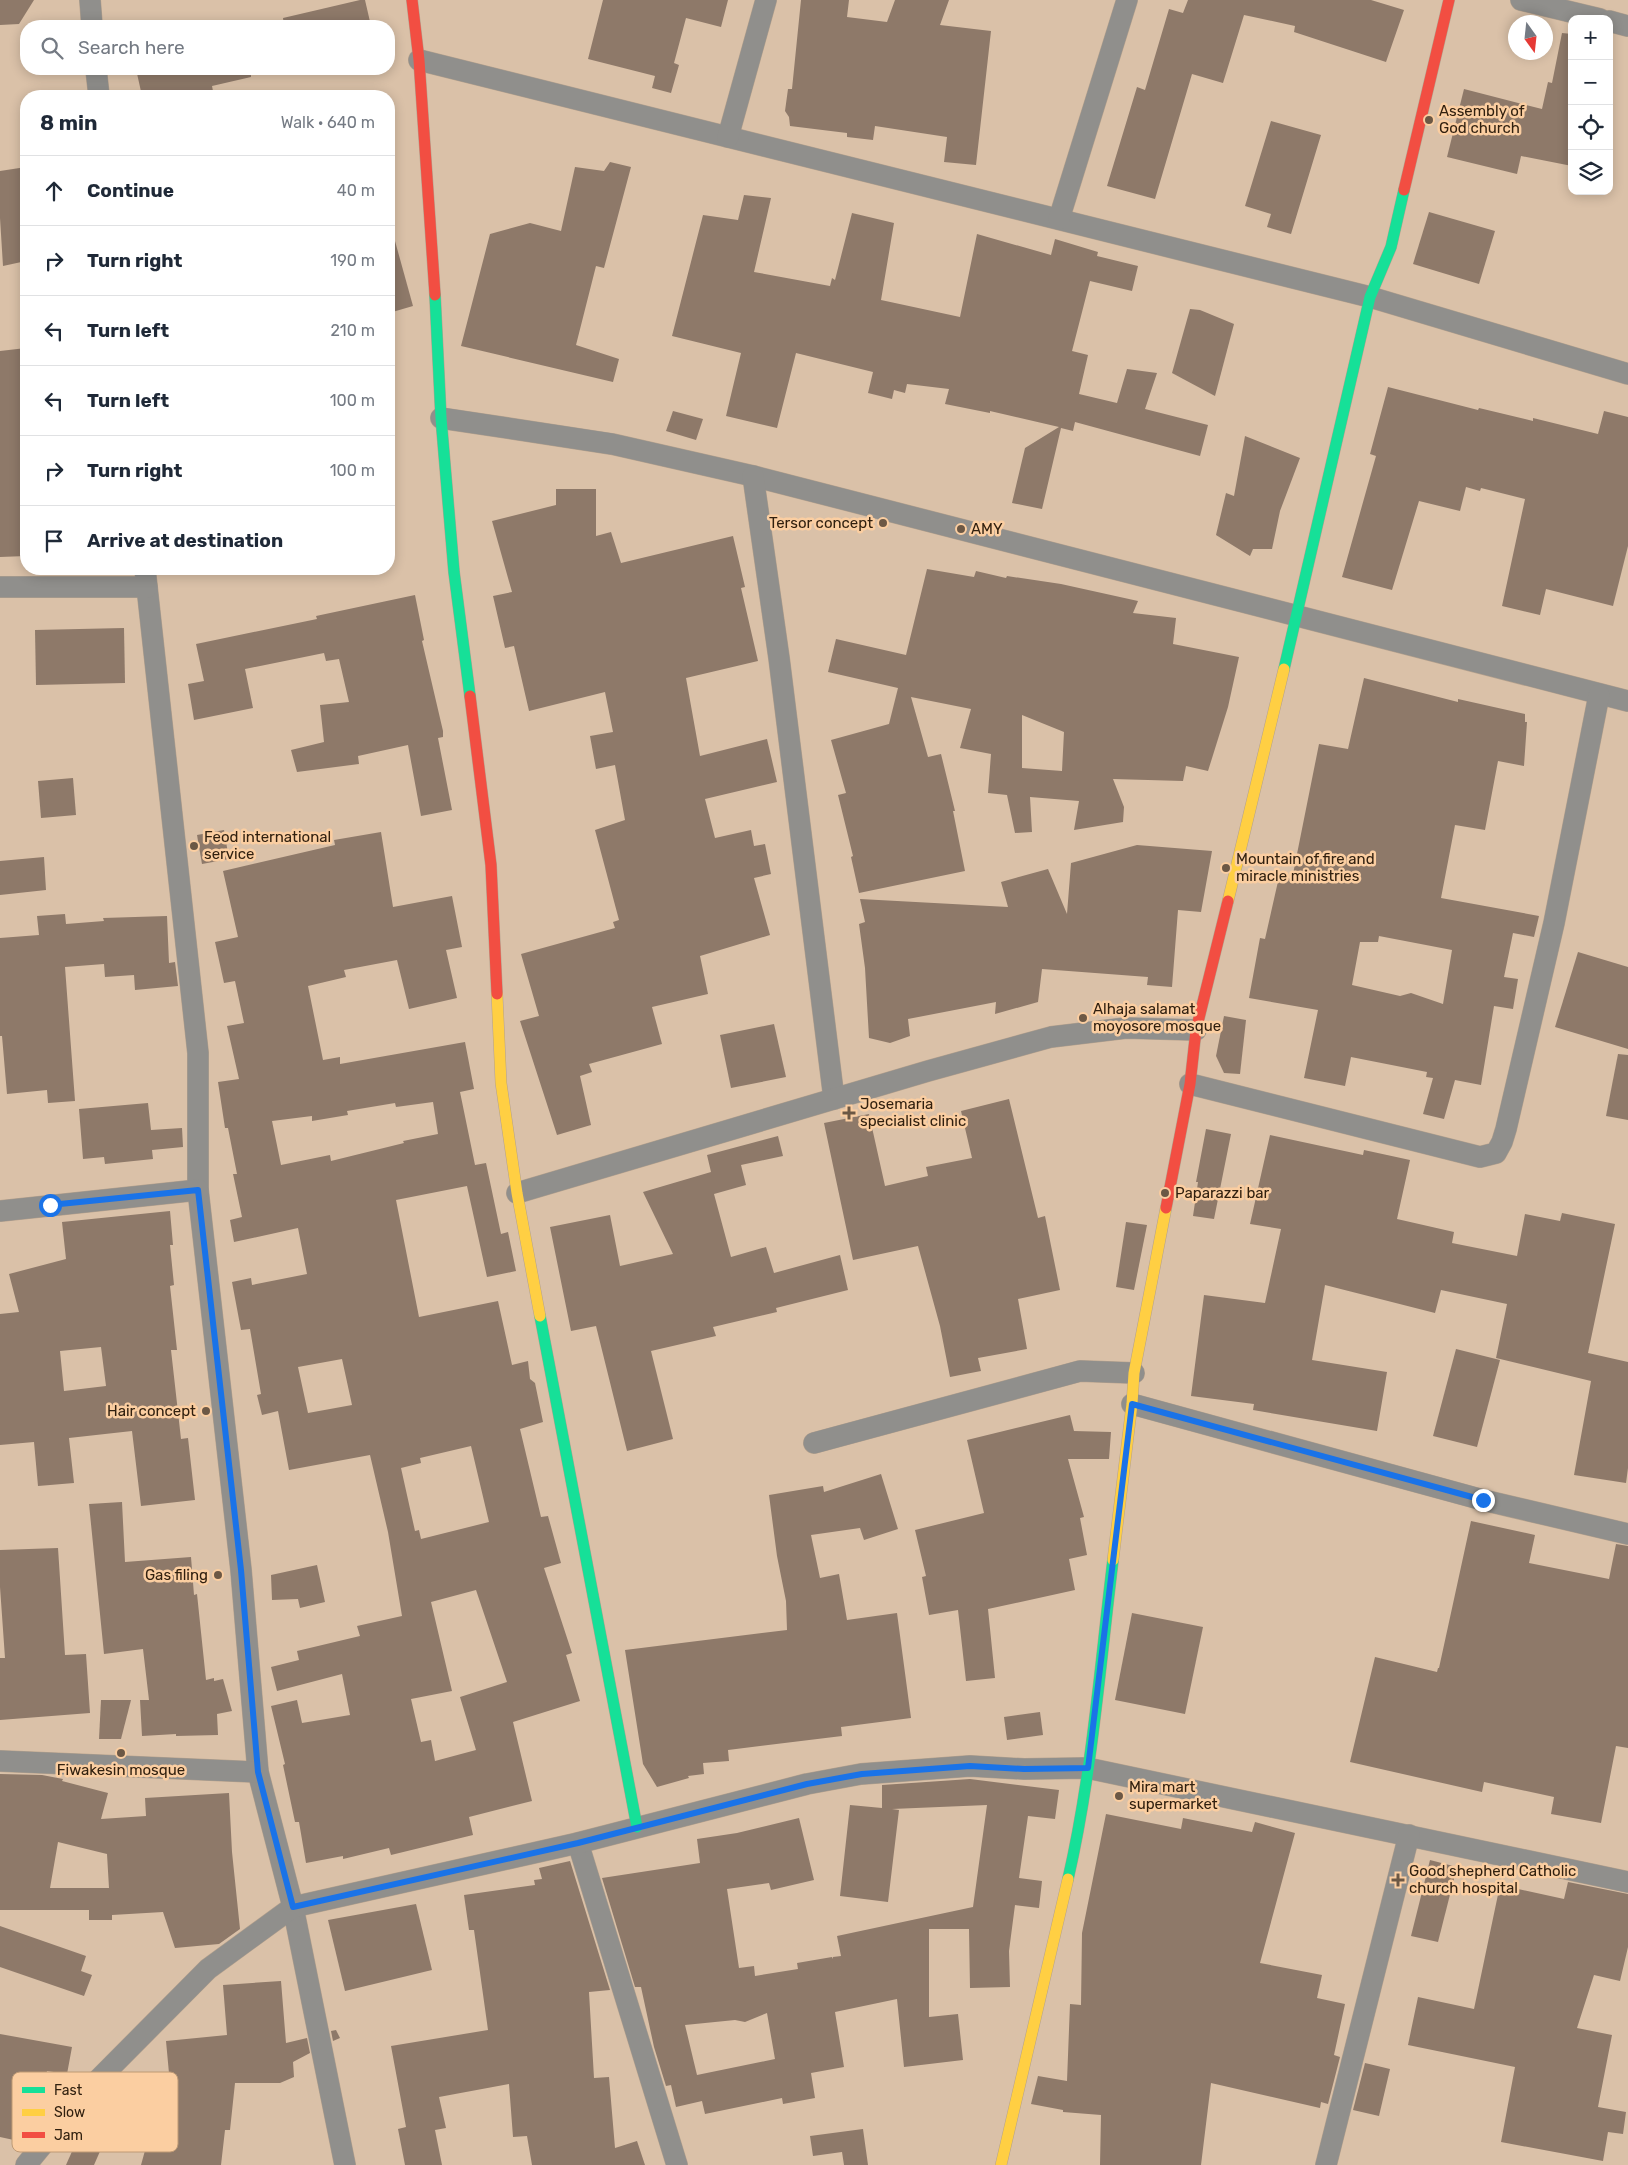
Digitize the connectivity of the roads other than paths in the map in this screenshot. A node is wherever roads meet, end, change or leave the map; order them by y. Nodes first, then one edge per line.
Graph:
1 (90, 0) edge
2 (412, 0) edge
3 (766, 0) edge
4 (1126, 0) edge
5 (1449, 0) edge
6 (1521, 0) edge
7 (1583, 15) edge
8 (92, 20) edge
9 (1613, 22) edge
10 (1628, 26) edge
11 (419, 60) junction
12 (97, 75) edge
13 (98, 90) edge
14 (728, 137) junction
15 (1059, 219) junction
16 (1370, 297) junction
17 (1628, 374) edge
18 (441, 418) junction
19 (753, 476) junction
20 (146, 578) edge
21 (0, 587) edge
22 (1297, 616) junction
23 (1598, 695) junction
24 (1628, 701) edge
25 (1196, 1030) junction
26 (1190, 1084) junction
27 (834, 1099) junction
28 (198, 1190) junction
29 (517, 1193) junction
30 (0, 1210) edge
31 (1134, 1373) junction
32 (1132, 1404) junction
33 (814, 1443) dead end
34 (1628, 1534) edge
35 (0, 1761) edge
36 (1088, 1768) junction
37 (258, 1772) junction
38 (637, 1827) junction
39 (1409, 1835) junction
40 (578, 1843) junction
41 (1628, 1882) edge
42 (293, 1907) junction
43 (106, 2072) edge
44 (37, 2152) edge
45 (26, 2165) edge
46 (345, 2165) edge
47 (677, 2165) edge
48 (1001, 2165) edge
49 (1326, 2165) edge

1 - 8 street
2 - 11 street
3 - 14 street
4 - 15 street
5 - 16 street
6 - 7 street
9 - 10 street
11 - 14 street
11 - 18 street
12 - 13 street
14 - 15 street
15 - 16 street
16 - 17 street
16 - 22 street
18 - 19 street
18 - 29 street
19 - 22 street
19 - 27 street
20 - 21 street
20 - 28 street
22 - 23 street
22 - 25 street
23 - 24 street
23 - 26 street
25 - 26 street
25 - 27 street
26 - 31 street
27 - 29 street
28 - 30 street
28 - 37 street
29 - 38 street
31 - 32 street
31 - 33 street
32 - 34 street
32 - 36 street
35 - 37 street
36 - 38 street
36 - 39 street
36 - 48 street
37 - 42 street
38 - 40 street
39 - 41 street
39 - 49 street
40 - 42 street
40 - 47 street
42 - 43 street
42 - 46 street
44 - 45 street

